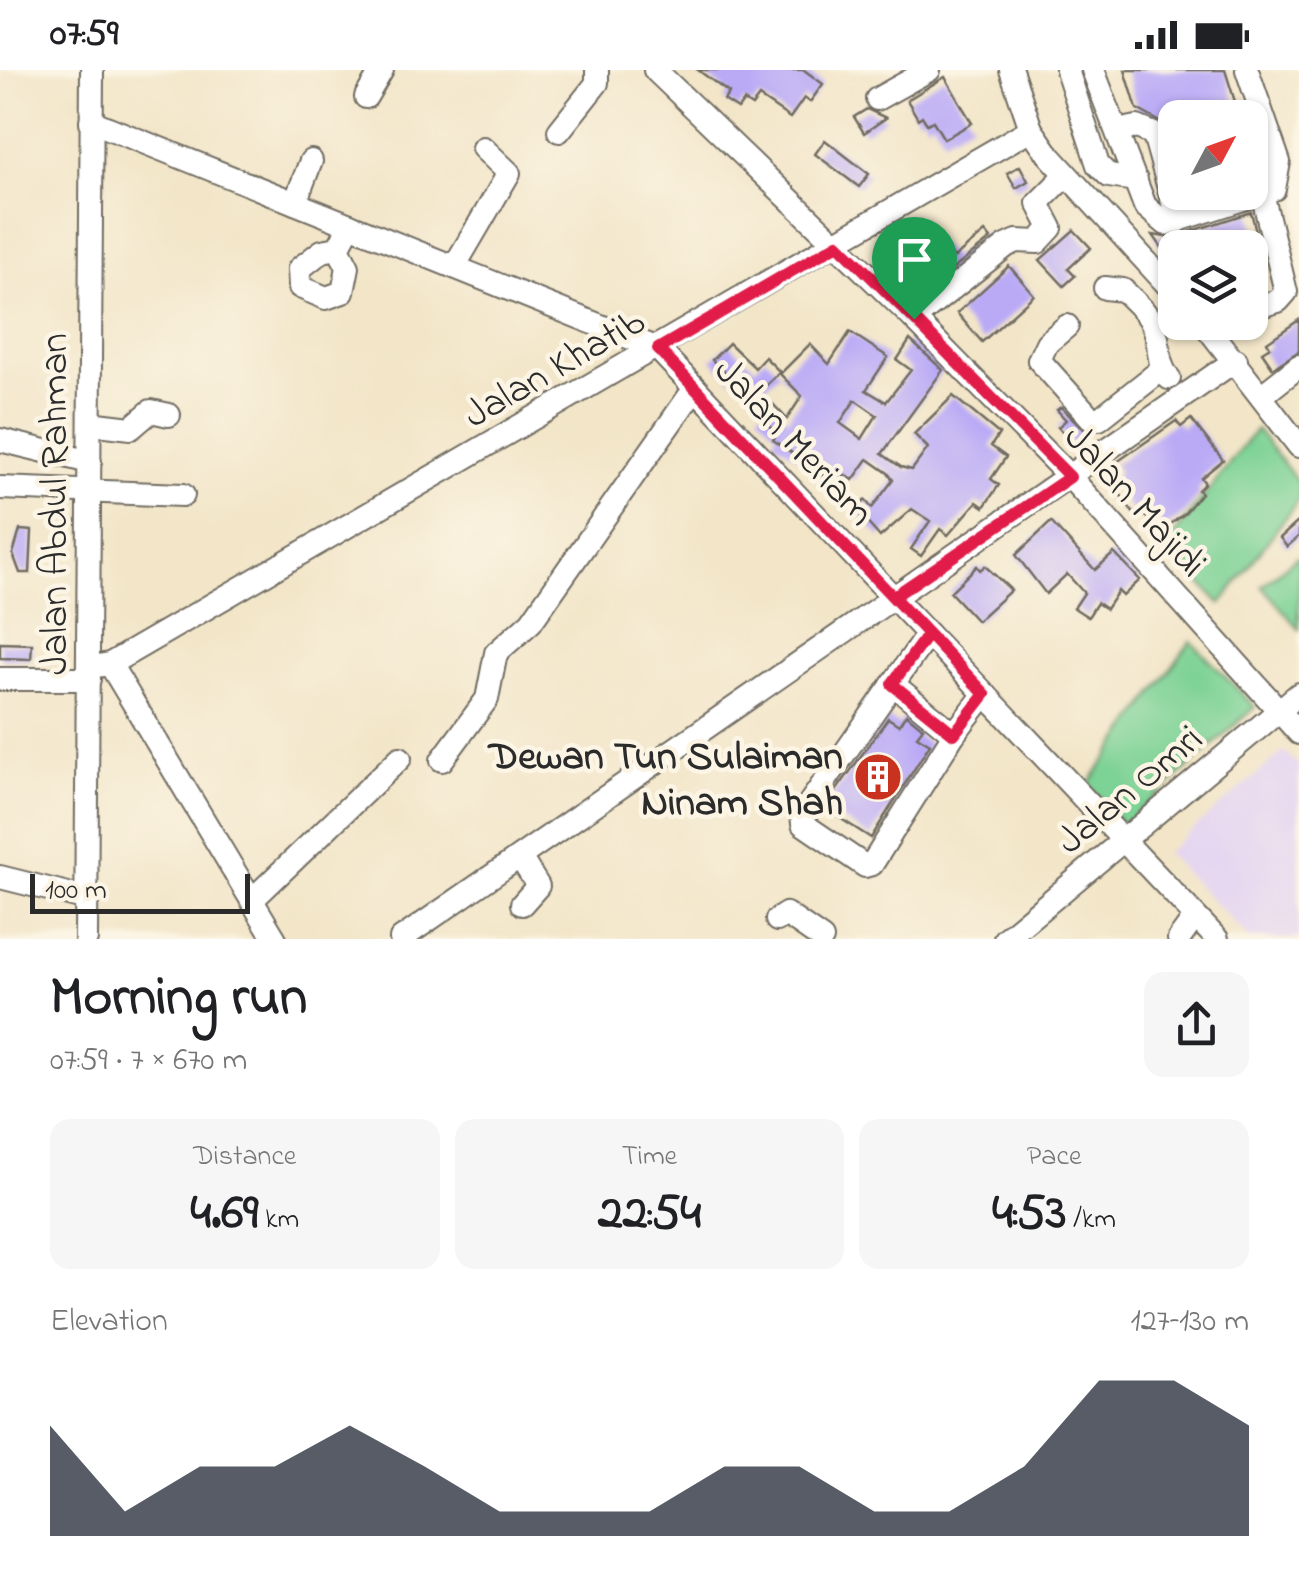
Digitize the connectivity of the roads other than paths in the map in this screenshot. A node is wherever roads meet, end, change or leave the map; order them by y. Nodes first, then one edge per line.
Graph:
1 (92, 70) edge
2 (382, 70) edge
3 (597, 70) edge
4 (655, 70) edge
5 (928, 70) edge
6 (1011, 70) edge
7 (1067, 70) edge
8 (1093, 70) edge
9 (1248, 70) edge
10 (366, 97) dead end
11 (878, 99) dead end
12 (1258, 100) edge
13 (91, 121) junction
14 (1031, 129) junction
15 (1268, 129) edge
16 (559, 131) dead end
17 (1117, 131) junction
18 (483, 148) dead end
19 (311, 161) dead end
20 (1065, 176) junction
21 (1136, 180) junction
22 (1268, 193) edge
23 (295, 203) junction
24 (1207, 210) edge
25 (1266, 210) edge
26 (1168, 220) junction
27 (350, 224) junction
28 (838, 244) junction
29 (338, 248) dead end
30 (1135, 250) junction
31 (454, 266) junction
32 (1158, 275) edge
33 (1105, 288) dead end
34 (1268, 304) edge
35 (914, 319) junction
36 (1067, 326) dead end
37 (1219, 340) edge
38 (658, 349) junction
39 (1236, 360) junction
40 (1299, 366) edge
41 (1162, 370) junction
42 (695, 388) junction
43 (1184, 396) junction
44 (1260, 396) junction
45 (169, 416) dead end
46 (90, 423) junction
47 (1296, 434) edge
48 (0, 440) edge
49 (90, 462) junction
50 (1070, 477) junction
51 (0, 488) edge
52 (90, 492) junction
53 (183, 495) dead end
54 (893, 597) junction
55 (928, 634) junction
56 (96, 670) junction
57 (0, 679) edge
58 (892, 684) junction
59 (985, 694) junction
60 (1299, 694) edge
61 (1278, 713) junction
62 (1299, 733) edge
63 (954, 734) junction
64 (400, 758) dead end
65 (442, 760) dead end
66 (1122, 840) junction
67 (520, 857) junction
68 (0, 877) edge
69 (88, 899) junction
70 (252, 900) junction
71 (522, 904) dead end
72 (1195, 916) junction
73 (777, 920) dead end
74 (86, 939) edge
75 (275, 939) edge
76 (401, 939) edge
77 (822, 939) edge
78 (1006, 939) edge
79 (1179, 939) edge
80 (1216, 939) edge

1 - 13 street, Jalan Abdul Rahman
2 - 10 street
3 - 16 street
4 - 28 street, Jalan Majidi
5 - 11 street
6 - 14 street
7 - 21 street
8 - 17 street
9 - 12 street
13 - 23 street, Jalan Meriam
13 - 46 street, Jalan Abdul Rahman
14 - 20 street
14 - 28 street, Jalan Khatib
15 - 22 street
17 - 21 street
17 - 26 street
18 - 31 street
19 - 23 street
20 - 30 street
20 - 35 street
21 - 26 street
23 - 27 street, Jalan Meriam
24 - 26 street
25 - 34 street
26 - 30 street
27 - 29 street
27 - 31 street, Jalan Meriam
28 - 35 street, Jalan Majidi
28 - 38 street, Jalan Khatib
30 - 32 street
31 - 38 street, Jalan Meriam
33 - 41 street
35 - 50 street, Jalan Majidi
36 - 41 street
37 - 39 street
38 - 42 street, Jalan Meriam
38 - 56 street, Jalan Khatib
39 - 43 street
39 - 44 street
40 - 44 street
41 - 43 street
42 - 54 street, Jalan Meriam
42 - 65 street
43 - 50 street
44 - 47 street
45 - 46 street
46 - 49 street, Jalan Abdul Rahman
48 - 49 street
49 - 52 street, Jalan Abdul Rahman
50 - 54 street
50 - 61 street, Jalan Majidi
51 - 52 street
52 - 53 street
52 - 56 street, Jalan Abdul Rahman
54 - 55 street, Jalan Meriam
54 - 67 street
55 - 58 street
55 - 59 street, Jalan Meriam
56 - 57 street
56 - 69 street, Jalan Abdul Rahman
56 - 70 street
58 - 63 street
58 - 63 street
59 - 63 street
59 - 66 street, Jalan Meriam
60 - 61 street, Jalan Omri
61 - 62 street, Jalan Majidi
61 - 66 street, Jalan Omri
64 - 70 street
66 - 72 street, Jalan Meriam
66 - 78 street, Jalan Omri
67 - 71 street
67 - 76 street
68 - 69 street
69 - 74 street, Jalan Abdul Rahman
70 - 75 street
72 - 79 street
72 - 80 street, Jalan Meriam
73 - 77 street

